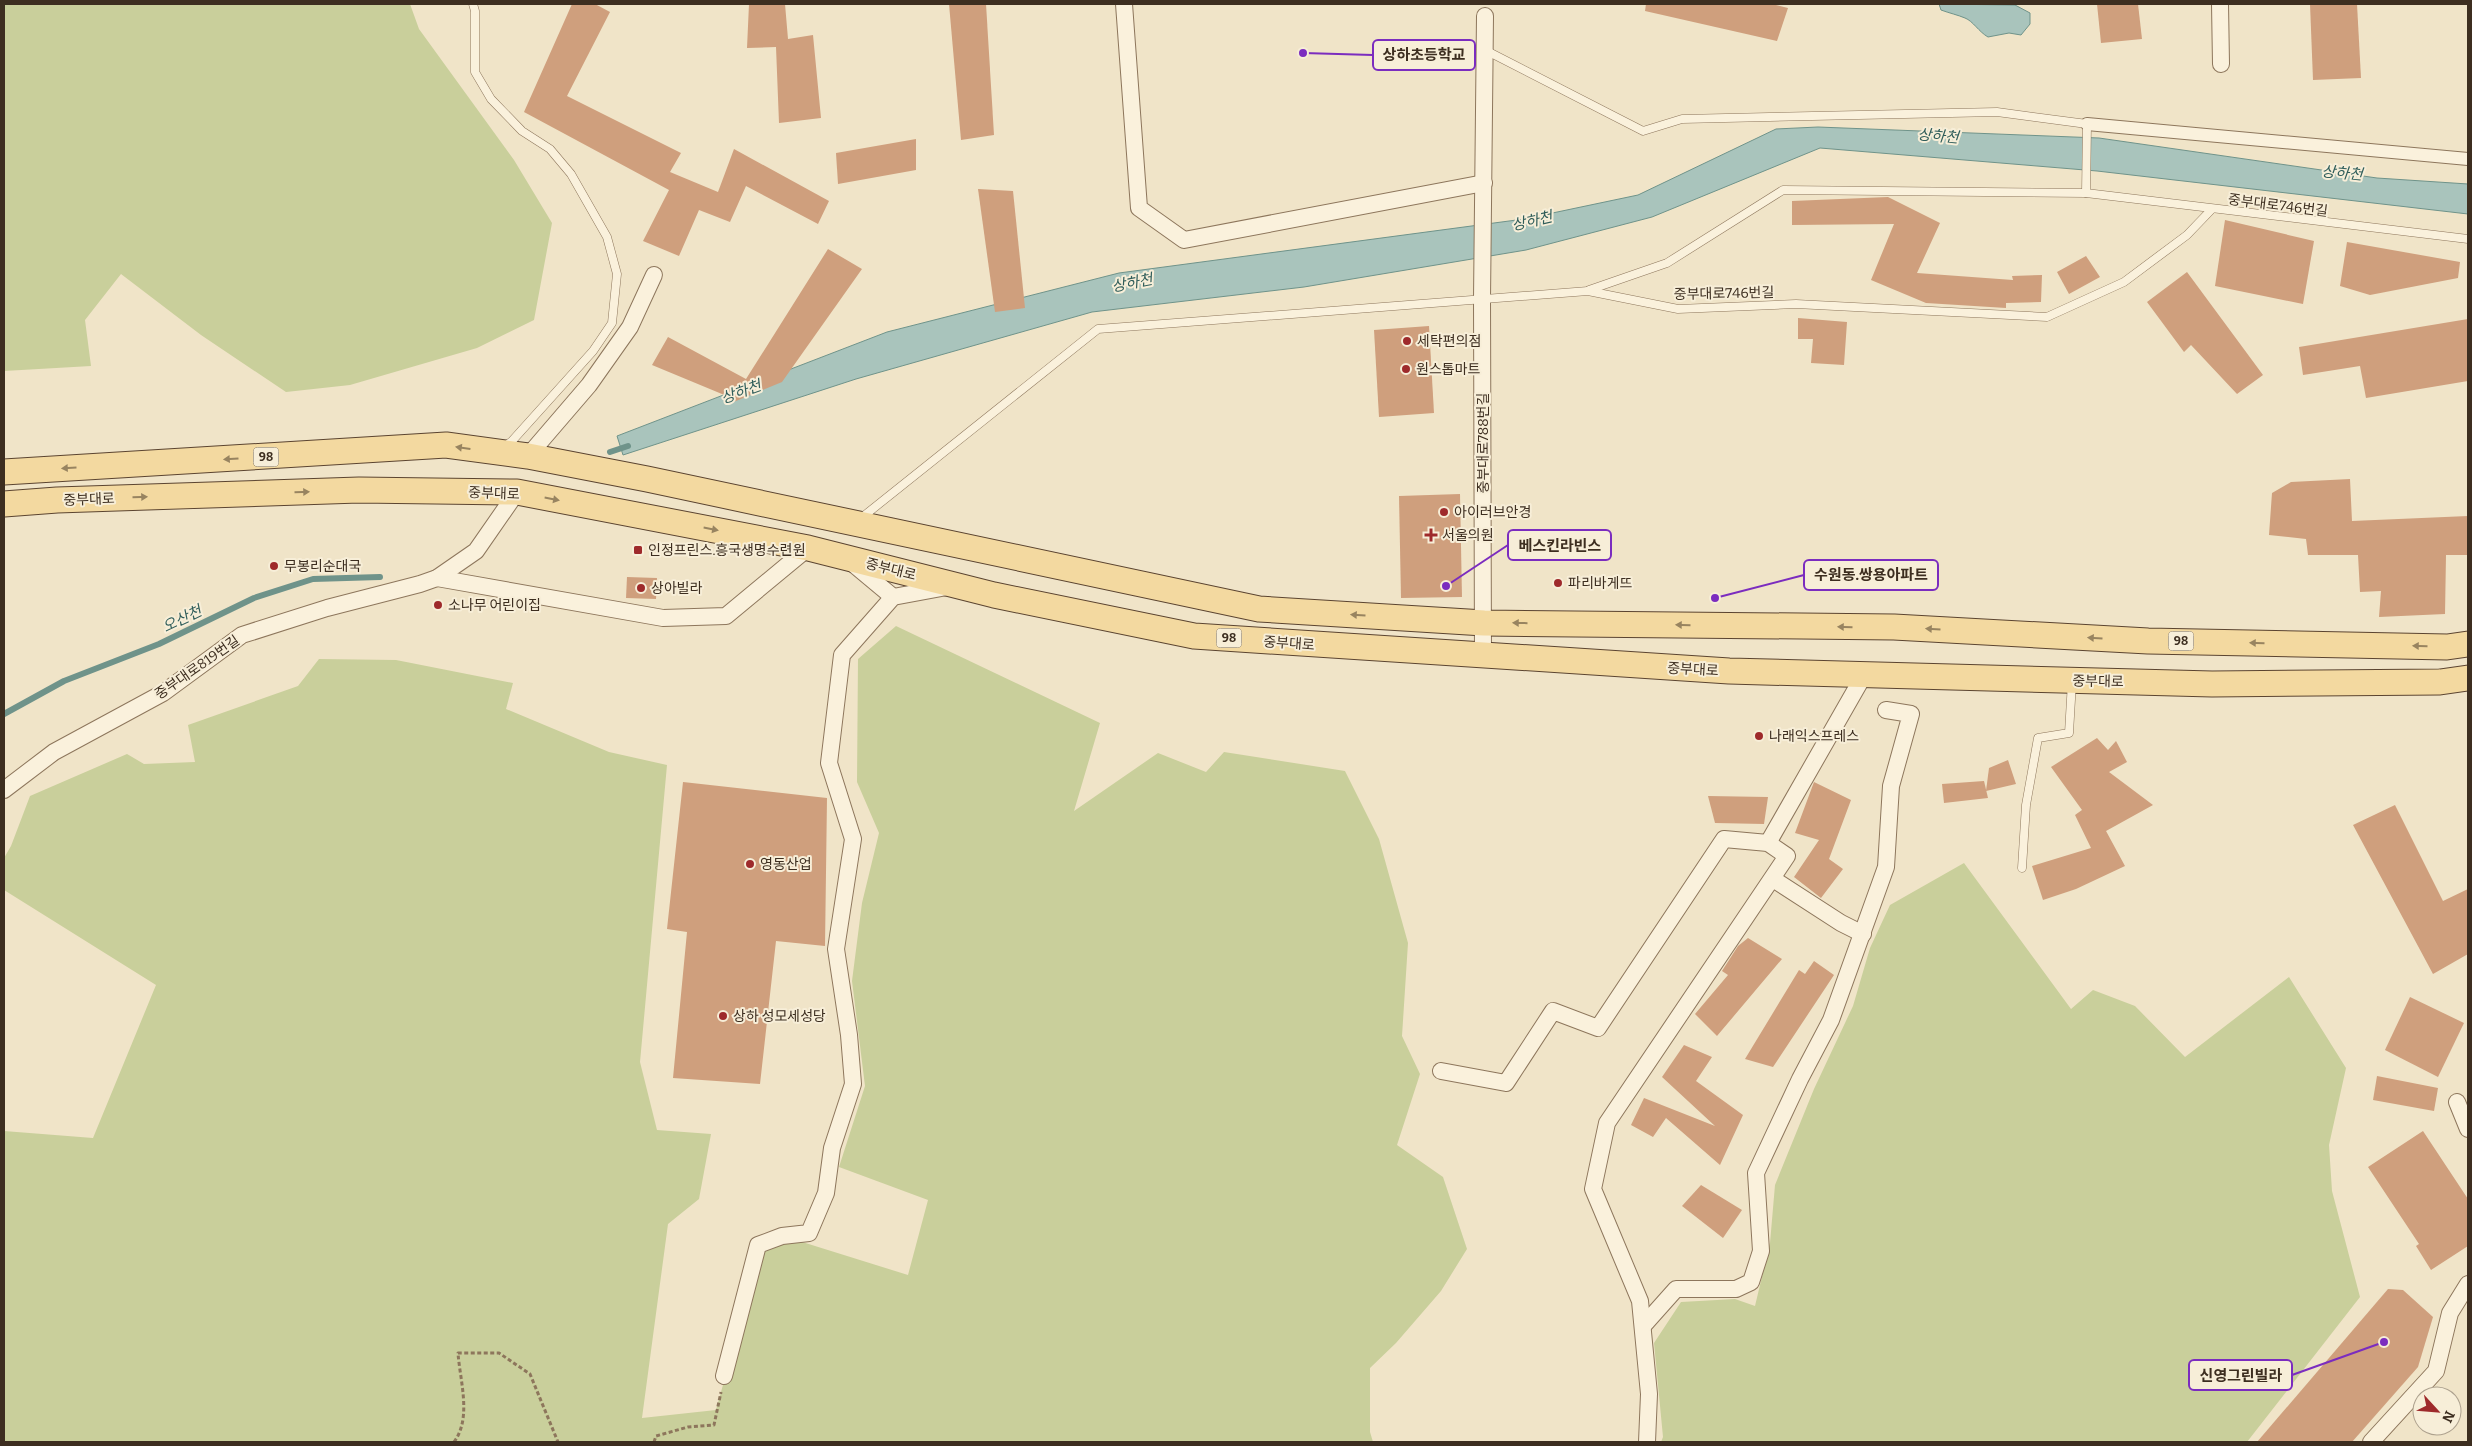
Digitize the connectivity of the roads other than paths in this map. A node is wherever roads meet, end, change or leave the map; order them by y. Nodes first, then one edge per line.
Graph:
1 (473, 4) edge
2 (1124, 4) edge
3 (2220, 4) edge
4 (1485, 16) dead end
5 (1485, 50) junction
6 (2221, 64) dead end
7 (2087, 124) junction
8 (2468, 159) edge
9 (1484, 183) junction
10 (2086, 193) junction
11 (2211, 210) junction
12 (2468, 240) edge
13 (654, 275) dead end
14 (1588, 290) junction
15 (1482, 294) junction
16 (496, 452) junction
17 (528, 456) junction
18 (4, 472) edge
19 (517, 492) junction
20 (4, 504) edge
21 (854, 524) junction
22 (808, 548) junction
23 (846, 558) junction
24 (438, 578) junction
25 (955, 585) junction
26 (893, 597) junction
27 (1484, 622) junction
28 (2468, 644) edge
29 (1483, 656) junction
30 (1864, 675) junction
31 (2468, 678) edge
32 (2072, 680) junction
33 (1886, 710) dead end
34 (4, 790) edge
35 (1768, 844) junction
36 (2022, 868) dead end
37 (1773, 879) junction
38 (1862, 934) junction
39 (1441, 1071) dead end
40 (2457, 1102) dead end
41 (2468, 1129) edge
42 (2468, 1284) edge
43 (1643, 1326) junction
44 (724, 1376) road end
45 (1648, 1442) edge
46 (2371, 1442) edge

1 - 16 lane
2 - 9 street
3 - 6 street
4 - 5 street
5 - 7 lane
5 - 9 street
7 - 8 street
7 - 10 lane
9 - 15 street, 중부대로788번길
10 - 11 lane, 중부대로746번길
10 - 14 lane, 중부대로746번길
11 - 12 lane, 중부대로746번길
11 - 14 lane, 중부대로746번길
13 - 17 street
14 - 15 lane, 중부대로746번길
15 - 21 lane
15 - 27 street, 중부대로788번길
16 - 17 main road, 98
16 -> 18 main road, 98
17 - 21 main road, 98
20 -> 19 main road, 중부대로 / 98
19 -> 22 main road, 중부대로 / 98
19 - 24 street
27 -> 21 main road, 98
22 - 23 main road, 중부대로 / 98
22 - 24 street
23 - 25 main road, 중부대로 / 98
23 - 26 street
24 - 34 street, 중부대로819번길
25 - 26 street
25 - 29 main road, 중부대로 / 98
26 - 44 street
28 -> 27 main road, 98
27 - 29 street, 중부대로788번길
29 - 30 main road, 중부대로 / 98
30 - 32 main road, 중부대로 / 98
30 - 35 street
31 - 32 main road, 중부대로 / 98
32 - 36 lane
33 - 38 street
35 - 37 street
35 - 39 street
37 - 38 street
37 - 43 street
38 - 43 street
40 - 41 street
42 - 46 street
43 - 45 street

